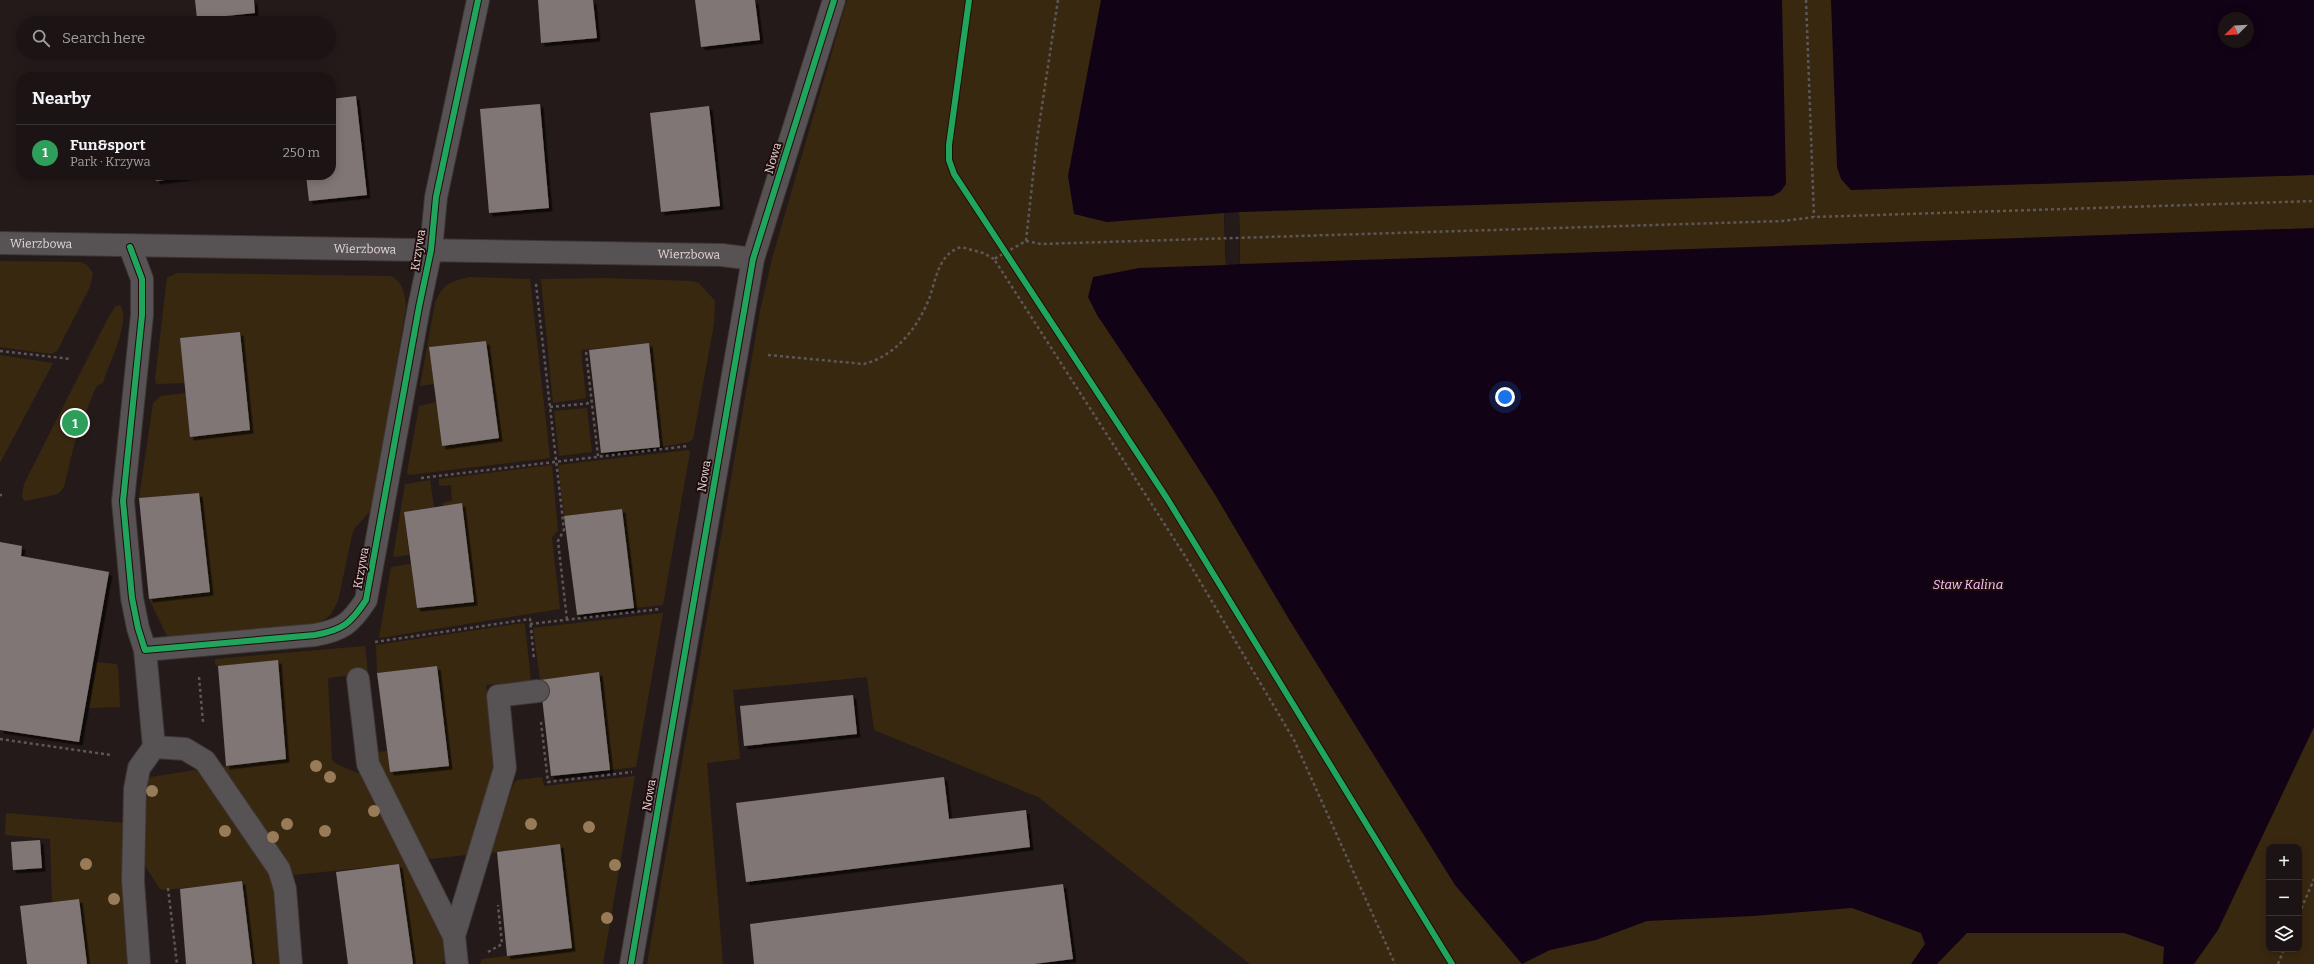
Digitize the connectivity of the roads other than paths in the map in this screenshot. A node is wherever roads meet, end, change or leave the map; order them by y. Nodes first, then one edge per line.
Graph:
1 (478, 0) edge
2 (834, 0) edge
3 (0, 243) edge
4 (130, 247) junction
5 (431, 250) junction
6 (753, 260) junction
7 (145, 650) junction
8 (358, 679) dead end
9 (538, 691) road end
10 (154, 747) junction
11 (454, 936) junction
12 (139, 964) edge
13 (291, 964) edge
14 (457, 964) edge
15 (631, 964) edge

1 - 5 street, Krzywa
2 - 6 street, Nowa
3 - 4 street, Wierzbowa
4 - 5 street, Wierzbowa
4 - 7 street
5 - 6 street, Wierzbowa
5 - 7 street, Krzywa
6 - 15 street, Nowa
7 - 10 street
8 - 11 street
9 - 11 street
10 - 12 street
10 - 13 street
11 - 14 street

